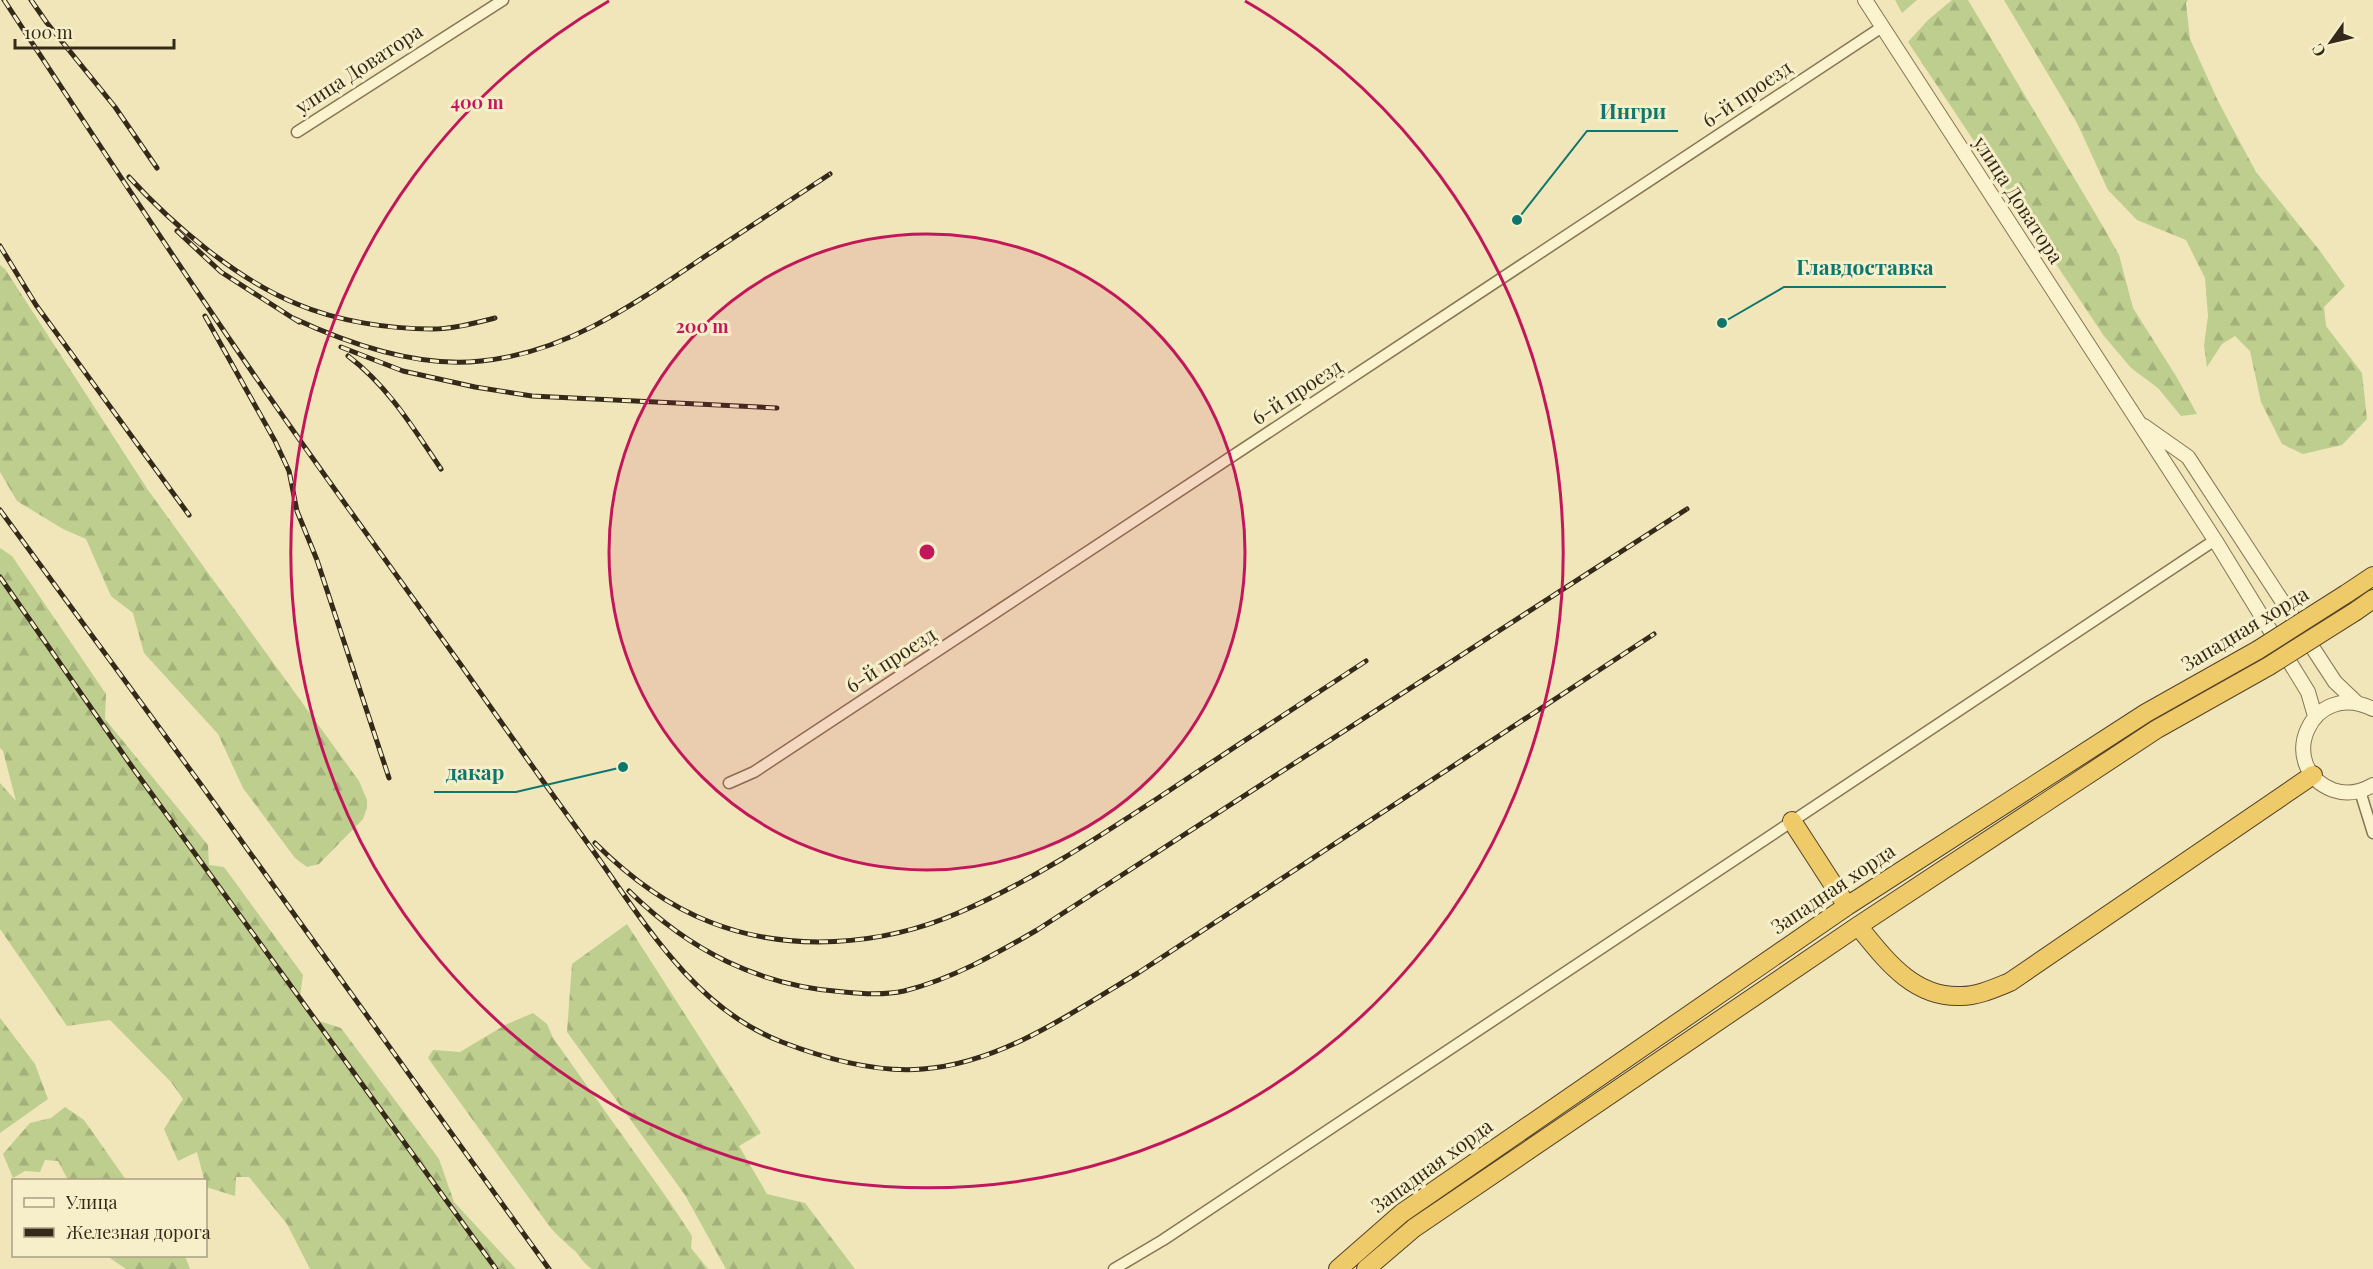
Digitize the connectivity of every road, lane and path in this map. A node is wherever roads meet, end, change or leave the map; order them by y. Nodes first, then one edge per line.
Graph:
1 (503, 0) edge
2 (1865, 0) edge
3 (1882, 27) junction
4 (297, 132) dead end
5 (2138, 421) junction
6 (2215, 540) junction
7 (2373, 576) edge
8 (2373, 599) edge
9 (2356, 702) junction
10 (2373, 709) edge
11 (2315, 716) junction
12 (2313, 776) junction
13 (729, 783) dead end
14 (2367, 788) edge
15 (1792, 821) junction
16 (2373, 833) edge
17 (1847, 906) junction
18 (1858, 926) junction
19 (1114, 1269) edge
20 (1338, 1269) edge
21 (1366, 1269) edge

1 - 4 street, улица Доватора
2 - 3 street, улица Доватора
3 - 5 street, улица Доватора
3 - 13 street, 6-й проезд
5 - 6 street, улица Доватора
5 - 9 street, улица Доватора
6 - 11 street, улица Доватора
6 - 15 street
7 - 17 highway, Западная хорда, bridge
8 - 18 highway, Западная хорда, bridge
9 - 10 street
9 - 11 street
11 - 12 street
12 - 14 street
12 - 18 highway
14 - 16 street
15 - 17 highway
15 - 19 street
17 - 20 highway, Западная хорда
18 - 21 highway, Западная хорда

